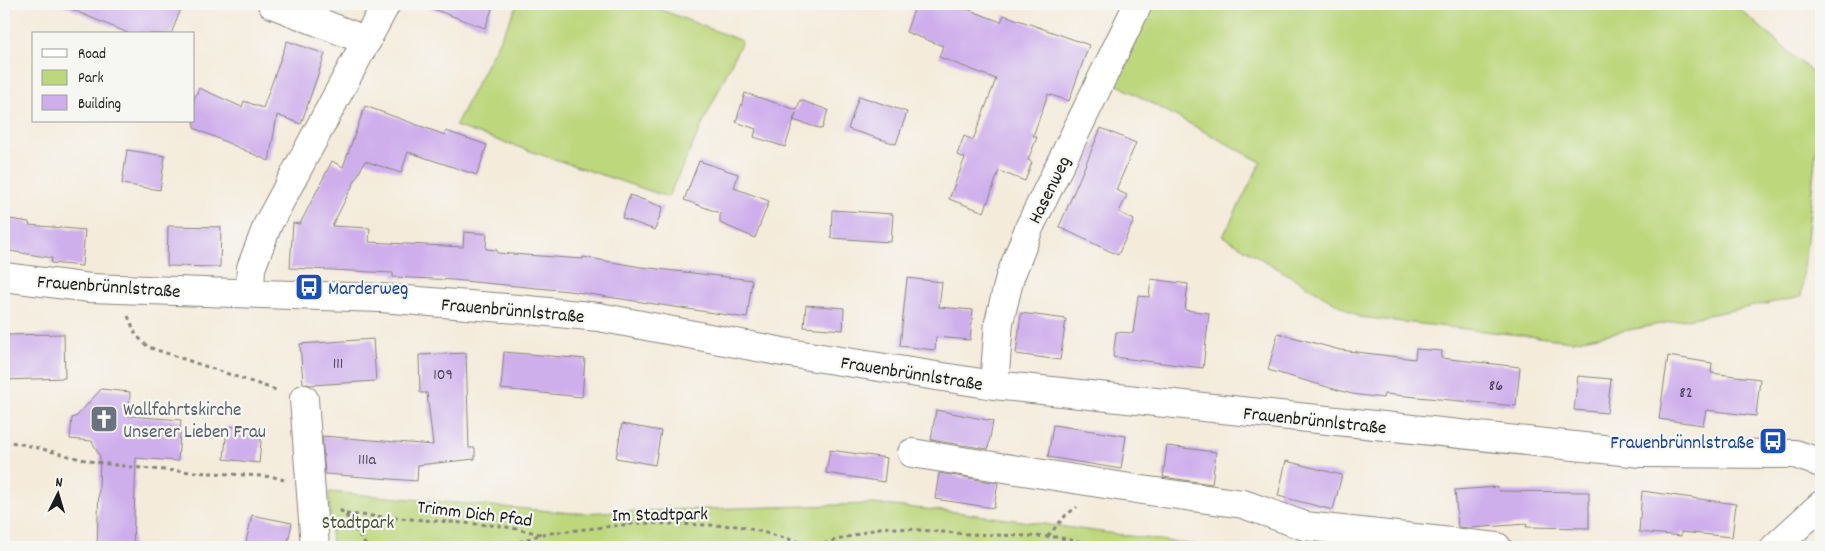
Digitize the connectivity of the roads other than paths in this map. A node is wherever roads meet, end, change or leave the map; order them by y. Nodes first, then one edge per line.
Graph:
1 (272, 4) edge
2 (386, 4) edge
3 (1138, 4) edge
4 (367, 40) junction
5 (4, 277) edge
6 (250, 292) junction
7 (994, 385) junction
8 (304, 399) road end
9 (912, 453) dead end
10 (1821, 464) edge
11 (1821, 505) edge
12 (1821, 529) edge
13 (1784, 539) edge
14 (315, 547) edge
15 (1496, 547) edge

1 - 4 street
2 - 4 street
3 - 7 street, Hasenweg
4 - 6 street
5 - 6 street, Frauenbrünnlstraße
6 - 7 street, Frauenbrünnlstraße
7 - 10 street, Frauenbrünnlstraße
8 - 14 street
9 - 15 street
11 - 13 street
12 - 13 street

